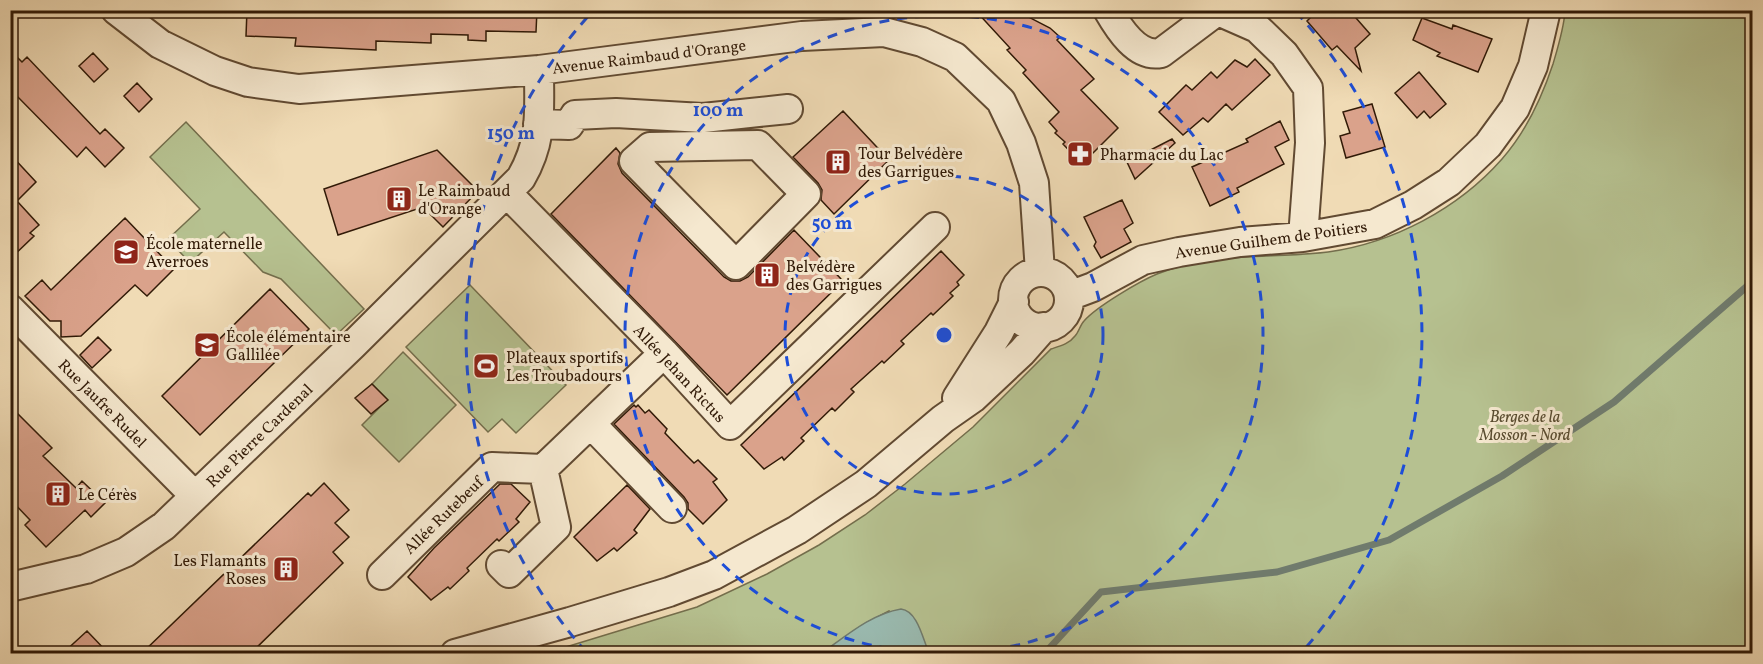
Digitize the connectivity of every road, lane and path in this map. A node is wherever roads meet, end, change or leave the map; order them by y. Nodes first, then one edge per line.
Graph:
1 (116, 10) edge
2 (1108, 10) edge
3 (1546, 10) edge
4 (1217, 11) edge
5 (802, 23) edge
6 (539, 70) junction
7 (788, 109) dead end
8 (538, 124) junction
9 (507, 193) junction
10 (935, 227) dead end
11 (1303, 237) junction
12 (736, 266) joint
13 (1040, 272) junction
14 (1069, 296) junction
15 (1014, 302) junction
16 (10, 309) edge
17 (1044, 327) junction
18 (664, 353) junction
19 (943, 419) junction
20 (591, 424) junction
21 (543, 469) junction
22 (195, 496) junction
23 (672, 508) dead end
24 (501, 565) dead end
25 (382, 574) dead end
26 (10, 587) edge
27 (455, 654) edge

1 - 6 street, Avenue Raimbaud d'Orange
2 - 4 street
3 - 11 street, Avenue Guilhem de Poitiers
4 - 11 street
5 - 6 street, Avenue Raimbaud d'Orange
5 - 13 street, Avenue Raimbaud d'Orange
6 - 8 street, Rue Pierre Cardenal
7 - 8 street
8 - 9 street, Rue Pierre Cardenal
9 - 18 street, Allée Jehan Rictus
9 - 22 street, Rue Pierre Cardenal
10 - 18 street, Allée Jehan Rictus
11 - 14 street, Avenue Guilhem de Poitiers
12 - 12 street
13 - 14 street
13 - 15 street
14 - 17 street
15 - 17 street
15 - 19 street
16 - 22 street, Rue Jaufre Rudel
17 - 19 street
18 - 20 street
19 - 27 street
20 - 21 street
20 - 23 street
21 - 24 street
21 - 25 street, Allée Rutebeuf
22 - 26 street, Rue Pierre Cardenal

